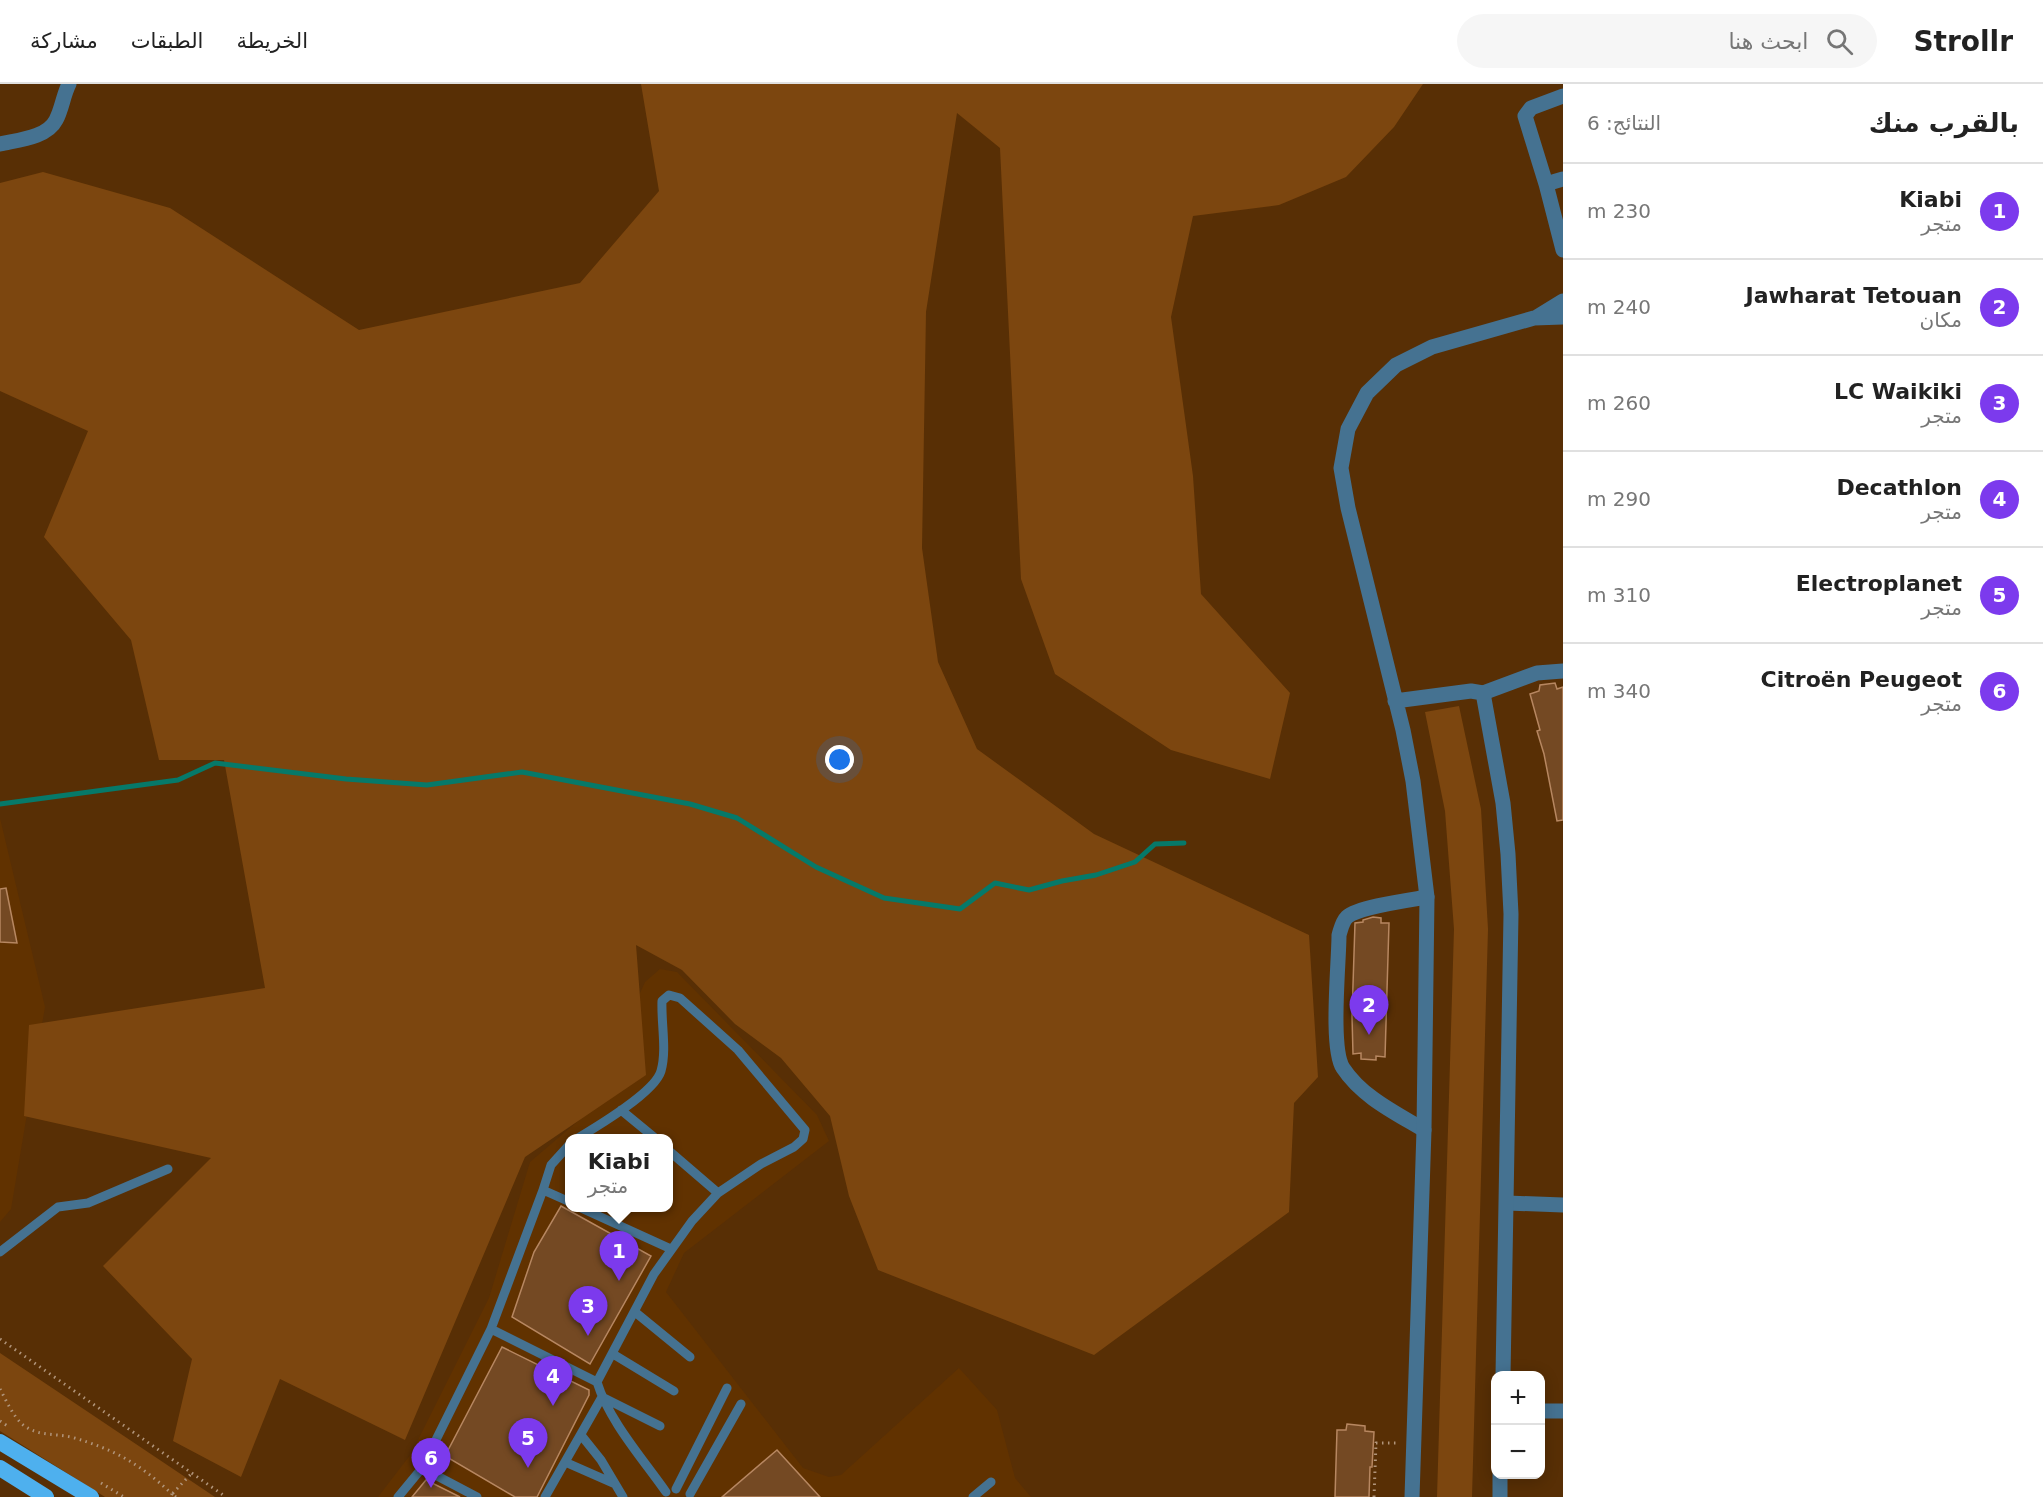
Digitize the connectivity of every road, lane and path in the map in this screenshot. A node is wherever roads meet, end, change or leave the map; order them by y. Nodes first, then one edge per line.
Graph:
1 (69, 84) edge
2 (1563, 96) edge
3 (0, 144) edge
4 (1563, 179) edge
5 (1546, 184) junction
6 (1563, 250) edge
7 (1563, 301) edge
8 (1563, 317) edge
9 (1534, 318) junction
10 (1563, 671) edge
11 (1483, 693) junction
12 (1395, 701) junction
13 (1427, 897) junction
14 (621, 1110) junction
15 (1424, 1130) junction
16 (584, 1134) edge
17 (650, 1134) edge
18 (565, 1150) edge
19 (673, 1153) edge
20 (168, 1169) dead end
21 (543, 1190) junction
22 (718, 1192) junction
23 (565, 1200) edge
24 (1506, 1203) junction
25 (1563, 1204) edge
26 (590, 1212) edge
27 (671, 1249) junction
28 (0, 1252) edge
29 (635, 1312) junction
30 (491, 1329) junction
31 (0, 1339) edge
32 (613, 1354) junction
33 (690, 1358) dead end
34 (1503, 1371) edge
35 (597, 1382) junction
36 (727, 1388) dead end
37 (0, 1389) edge
38 (674, 1390) dead end
39 (602, 1397) junction
40 (741, 1404) dead end
41 (1545, 1411) edge
42 (1563, 1411) edge
43 (660, 1426) dead end
44 (581, 1435) junction
45 (0, 1442) edge
46 (1414, 1444) junction
47 (565, 1462) junction
48 (0, 1468) edge
49 (422, 1468) junction
50 (191, 1474) junction
51 (1500, 1479) edge
52 (991, 1482) dead end
53 (615, 1484) junction
54 (676, 1490) junction
55 (664, 1495) edge
56 (171, 1496) edge
57 (549, 1496) edge
58 (691, 1496) edge
59 (46, 1497) edge
60 (91, 1497) edge
61 (176, 1497) edge
62 (226, 1497) edge
63 (398, 1497) edge
64 (477, 1497) edge
65 (623, 1497) edge
66 (973, 1497) edge
67 (1374, 1497) edge
68 (1412, 1497) edge
69 (1500, 1497) edge

1 - 3 street
2 - 5 street
4 - 5 street
5 - 6 street
7 - 9 street
8 - 9 street
9 - 12 street
10 - 11 street
11 - 12 street
11 - 24 street
12 - 13 street
13 - 15 street
13 - 15 street
14 - 16 lane
14 - 17 lane
14 - 22 lane
15 - 46 street
18 - 21 lane
19 - 22 lane
20 - 28 lane
21 - 23 lane
21 - 30 lane
22 - 27 lane
24 - 25 street
24 - 34 street
26 - 27 lane
27 - 29 lane
29 - 32 lane
29 - 33 lane
30 - 35 lane
30 - 49 lane
31 - 50 path
32 - 35 lane
32 - 38 lane
35 - 39 lane
36 - 54 lane
37 - 56 path
39 - 43 lane
39 - 44 lane
39 - 55 lane
40 - 58 lane
41 - 42 street
44 - 47 lane
44 - 53 lane
45 - 60 highway
46 - 67 path
46 - 68 street
47 - 53 lane
47 - 57 lane
48 - 59 highway
49 - 63 lane
49 - 64 lane
50 - 56 path
50 - 62 path
51 - 69 street
52 - 66 lane
53 - 65 lane
54 - 55 lane
54 - 58 lane
56 - 61 path

